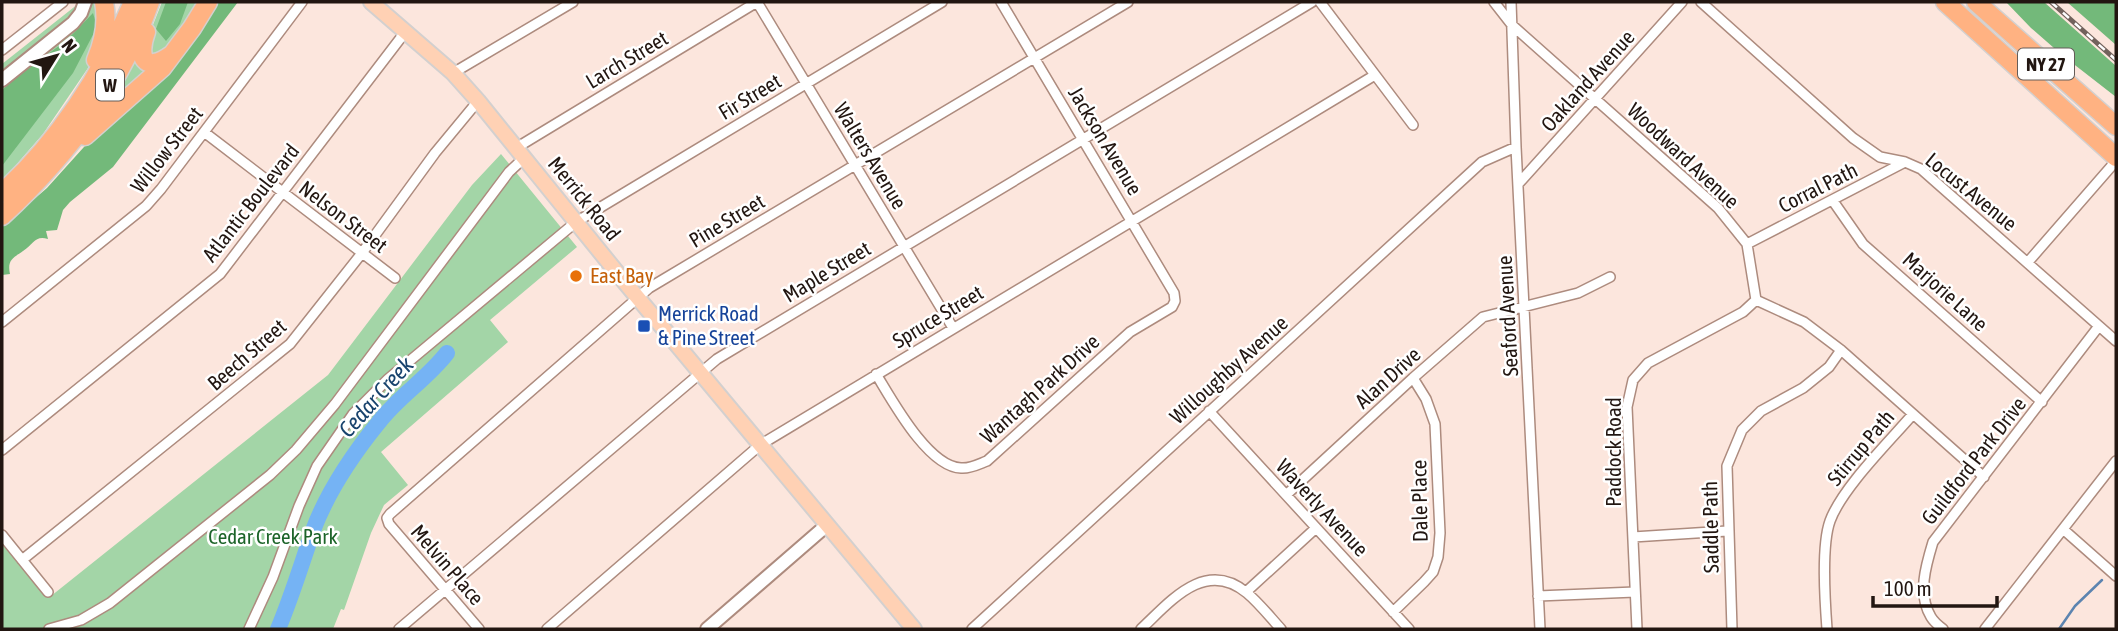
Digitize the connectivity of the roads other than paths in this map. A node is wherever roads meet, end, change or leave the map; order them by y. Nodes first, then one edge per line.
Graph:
1 (63, 2) edge
2 (85, 2) edge
3 (104, 2) edge
4 (133, 2) edge
5 (152, 2) edge
6 (208, 2) edge
7 (302, 2) edge
8 (573, 2) edge
9 (757, 2) edge
10 (942, 2) edge
11 (1001, 2) edge
12 (1128, 2) edge
13 (1312, 2) edge
14 (1320, 2) edge
15 (1494, 2) edge
16 (1511, 2) edge
17 (1682, 2) edge
18 (1701, 2) edge
19 (1945, 2) edge
20 (1976, 2) edge
21 (379, 4) edge
22 (1513, 25) junction
23 (406, 32) junction
24 (2, 50) edge
25 (176, 51) junction
26 (1034, 57) junction
27 (453, 73) junction
28 (1375, 75) junction
29 (2, 80) edge
30 (806, 83) junction
31 (1595, 100) junction
32 (478, 101) junction
33 (1413, 125) dead end
34 (2116, 126) edge
35 (204, 132) junction
36 (1083, 139) junction
37 (1516, 147) junction
38 (520, 153) junction
39 (50, 157) junction
40 (2116, 159) edge
41 (1905, 162) junction
42 (855, 165) junction
43 (1519, 183) junction
44 (2, 193) edge
45 (282, 193) junction
46 (1833, 201) junction
47 (2, 216) edge
48 (1132, 221) junction
49 (576, 222) junction
50 (1747, 244) junction
51 (904, 247) junction
52 (362, 253) junction
53 (2028, 262) junction
54 (1610, 277) dead end
55 (395, 278) dead end
56 (638, 297) junction
57 (1756, 300) junction
58 (1175, 301) joint
59 (1525, 305) junction
60 (2, 322) edge
61 (2099, 326) junction
62 (953, 328) junction
63 (2116, 341) edge
64 (1841, 350) junction
65 (701, 373) junction
66 (876, 374) junction
67 (1413, 378) junction
68 (2042, 402) junction
69 (1209, 411) junction
70 (1913, 414) junction
71 (760, 445) junction
72 (2, 450) edge
73 (2116, 461) edge
74 (1984, 477) junction
75 (1286, 495) junction
76 (389, 524) joint
77 (827, 525) junction
78 (1316, 528) junction
79 (2064, 530) junction
80 (1727, 531) junction
81 (2, 535) edge
82 (1633, 537) junction
83 (22, 560) junction
84 (2116, 576) edge
85 (445, 590) junction
86 (48, 592) dead end
87 (1246, 592) junction
88 (1635, 592) junction
89 (1538, 596) junction
90 (1393, 612) junction
91 (1146, 628) edge
92 (49, 629) edge
93 (249, 629) edge
94 (399, 629) edge
95 (479, 629) edge
96 (547, 629) edge
97 (707, 629) edge
98 (914, 629) edge
99 (972, 629) edge
100 (1280, 629) edge
101 (1409, 629) edge
102 (1540, 629) edge
103 (1637, 629) edge
104 (1732, 629) edge
105 (1827, 629) edge
106 (1943, 629) edge
107 (1985, 629) edge

1 - 24 street
2 - 29 street
3 - 39 highway
4 - 39 highway, W
5 - 25 highway
5 - 39 highway, W
6 - 25 highway
7 - 35 street, Willow Street
8 - 27 street
9 - 30 street, Walters Avenue
9 - 38 street, Larch Street
10 - 30 street, Fir Street
11 - 26 street, Jackson Avenue
12 - 26 street, Pine Street
13 - 36 street, Maple Street
14 - 28 street
15 - 22 street, Woodward Avenue
16 - 22 street, Seaford Avenue
17 - 31 street, Oakland Avenue
18 - 41 street, Locust Avenue
19 - 40 highway, NY 27
20 - 34 highway, NY 27
21 - 23 main road, Merrick Road
22 - 31 street, Woodward Avenue
22 - 37 street, Seaford Avenue
23 - 27 main road, Merrick Road
23 - 45 street, Atlantic Boulevard
25 - 39 highway
26 - 36 street, Jackson Avenue
26 - 42 street, Pine Street
27 - 32 main road, Merrick Road
28 - 33 street
28 - 48 street, Spruce Street
30 - 42 street, Walters Avenue
30 - 49 street, Fir Street
31 - 43 street, Oakland Avenue
31 - 50 street, Woodward Avenue
32 - 38 main road, Merrick Road
32 - 52 street, Beech Street
35 - 45 street, Nelson Street
35 - 60 street, Willow Street
36 - 48 street, Jackson Avenue
36 - 51 street, Maple Street
37 - 43 street, Seaford Avenue
37 - 69 street, Willoughby Avenue
38 - 49 main road, Merrick Road
38 - 92 street, Larch Street
39 - 44 highway, W
39 - 47 highway, W
40 - 53 street
41 - 46 street, Corral Path
41 - 53 street, Locust Avenue
42 - 51 street, Walters Avenue
42 - 56 street, Pine Street
43 - 59 street, Seaford Avenue
45 - 52 street, Nelson Street
45 - 72 street, Atlantic Boulevard
46 - 50 street, Corral Path
46 - 68 street, Marjorie Lane
48 - 58 street, Jackson Avenue
48 - 62 street, Spruce Street
49 - 56 main road, Merrick Road
49 - 93 street, Fir Street
50 - 57 street, Woodward Avenue
51 - 62 street, Walters Avenue
51 - 65 street, Maple Street
52 - 55 street, Nelson Street
52 - 83 street, Beech Street
53 - 61 street, Locust Avenue
54 - 59 street, Alan Drive
56 - 65 main road, Merrick Road
56 - 76 street, Pine Street
57 - 64 street
57 - 82 street, Paddock Road
58 - 66 street, Wantagh Park Drive
59 - 67 street, Alan Drive
59 - 89 street, Seaford Avenue
61 - 63 street, Locust Avenue
61 - 68 street, Guildford Park Drive
62 - 66 street, Spruce Street
64 - 70 street
64 - 80 street, Saddle Path
65 - 71 main road, Merrick Road
65 - 85 street, Maple Street
66 - 71 street, Spruce Street
67 - 75 street, Alan Drive
67 - 90 street, Dale Place
68 - 74 street, Guildford Park Drive
69 - 75 street, Waverly Avenue
69 - 99 street, Willoughby Avenue
70 - 74 street
70 - 105 street, Stirrup Path
71 - 77 main road, Merrick Road
71 - 96 street, Spruce Street
73 - 79 street
74 - 106 street, Guildford Park Drive
75 - 78 street, Waverly Avenue
76 - 85 street, Melvin Place
77 - 97 street
77 - 98 main road, Merrick Road
78 - 87 street
78 - 90 street, Waverly Avenue
79 - 84 street
79 - 107 street
80 - 82 street
80 - 104 street, Saddle Path
81 - 83 street
82 - 88 street, Paddock Road
83 - 86 street
85 - 94 street, Maple Street
85 - 95 street, Melvin Place
87 - 91 street
87 - 100 street
88 - 89 street
88 - 103 street, Paddock Road
89 - 102 street, Seaford Avenue
90 - 101 street, Waverly Avenue

